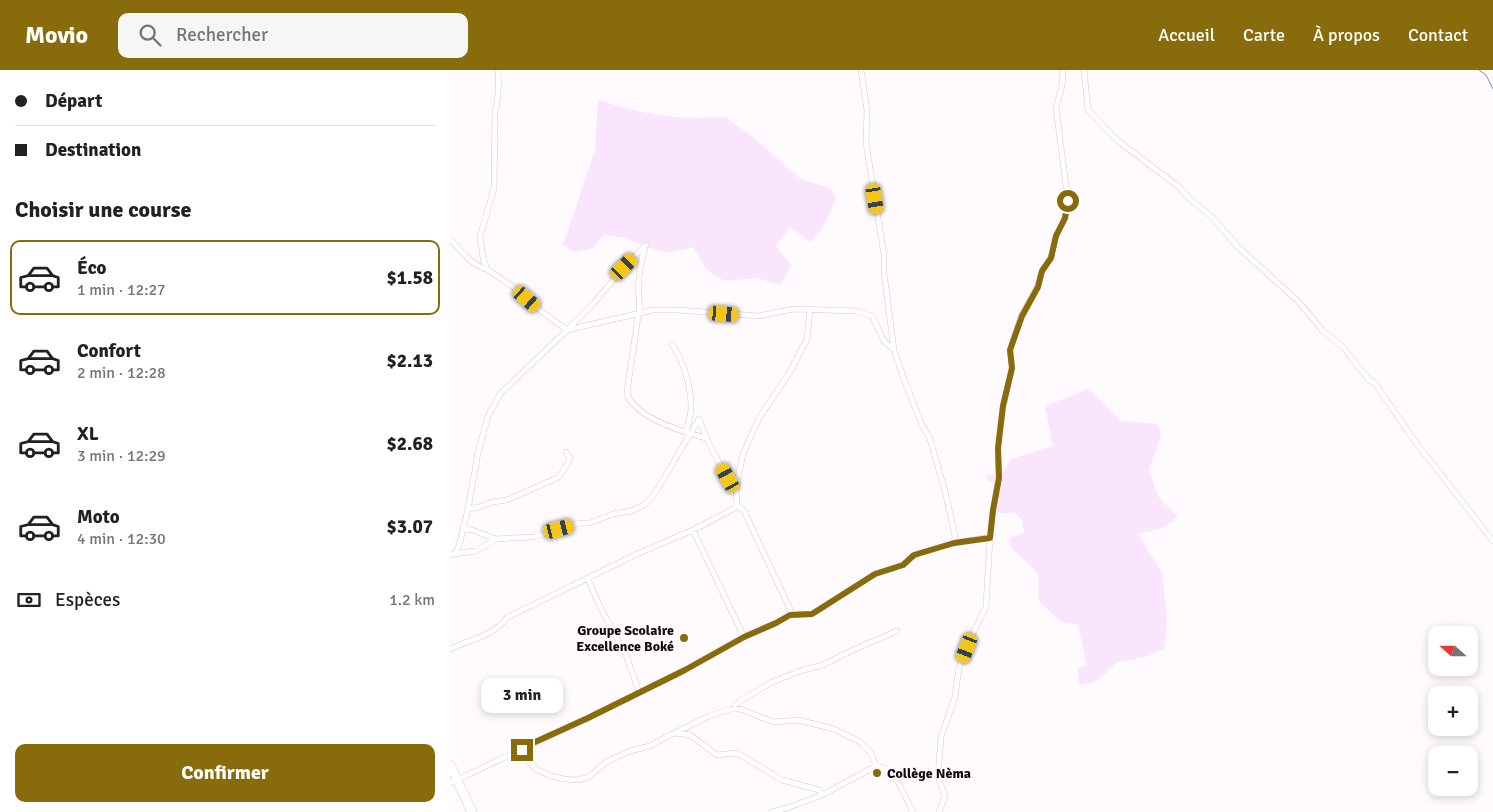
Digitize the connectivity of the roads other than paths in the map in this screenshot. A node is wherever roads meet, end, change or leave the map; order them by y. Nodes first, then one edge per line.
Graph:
1 (498, 70) edge
2 (861, 70) edge
3 (1063, 70) edge
4 (1084, 70) edge
5 (450, 239) edge
6 (487, 269) junction
7 (810, 310) junction
8 (640, 314) junction
9 (567, 330) junction
10 (672, 344) dead end
11 (894, 350) junction
12 (688, 432) junction
13 (706, 438) junction
14 (566, 452) dead end
15 (736, 487) junction
16 (737, 505) junction
17 (468, 509) junction
18 (464, 529) junction
19 (693, 530) junction
20 (990, 538) junction
21 (496, 539) junction
22 (1493, 541) edge
23 (954, 543) junction
24 (452, 554) edge
25 (588, 578) junction
26 (790, 615) junction
27 (897, 631) dead end
28 (744, 637) junction
29 (450, 649) edge
30 (639, 692) junction
31 (735, 708) junction
32 (674, 734) junction
33 (524, 747) junction
34 (450, 765) edge
35 (876, 766) junction
36 (454, 781) edge
37 (822, 795) junction
38 (472, 812) edge
39 (772, 812) edge
40 (913, 812) edge
41 (939, 812) edge

1 - 6 street
2 - 11 street
3 - 20 street
4 - 22 street
5 - 6 street
6 - 9 street
7 - 8 street
7 - 11 street
7 - 15 street
8 - 9 street
8 - 9 street
8 - 12 street
9 - 17 street
10 - 12 street
11 - 23 street
12 - 13 street
12 - 13 street
12 - 21 street
13 - 15 street
14 - 17 street
15 - 16 street
16 - 19 street
16 - 26 street
17 - 18 street
18 - 21 street
18 - 24 street
19 - 25 street
19 - 28 street
20 - 23 street
20 - 41 street
21 - 24 street
23 - 26 street
25 - 29 street
25 - 30 street
26 - 28 street
27 - 31 street
28 - 30 street
30 - 33 street
31 - 32 street
31 - 35 street
32 - 33 street
32 - 37 street
33 - 36 street
34 - 36 highway
35 - 37 street
35 - 40 street
36 - 38 highway
37 - 39 street

